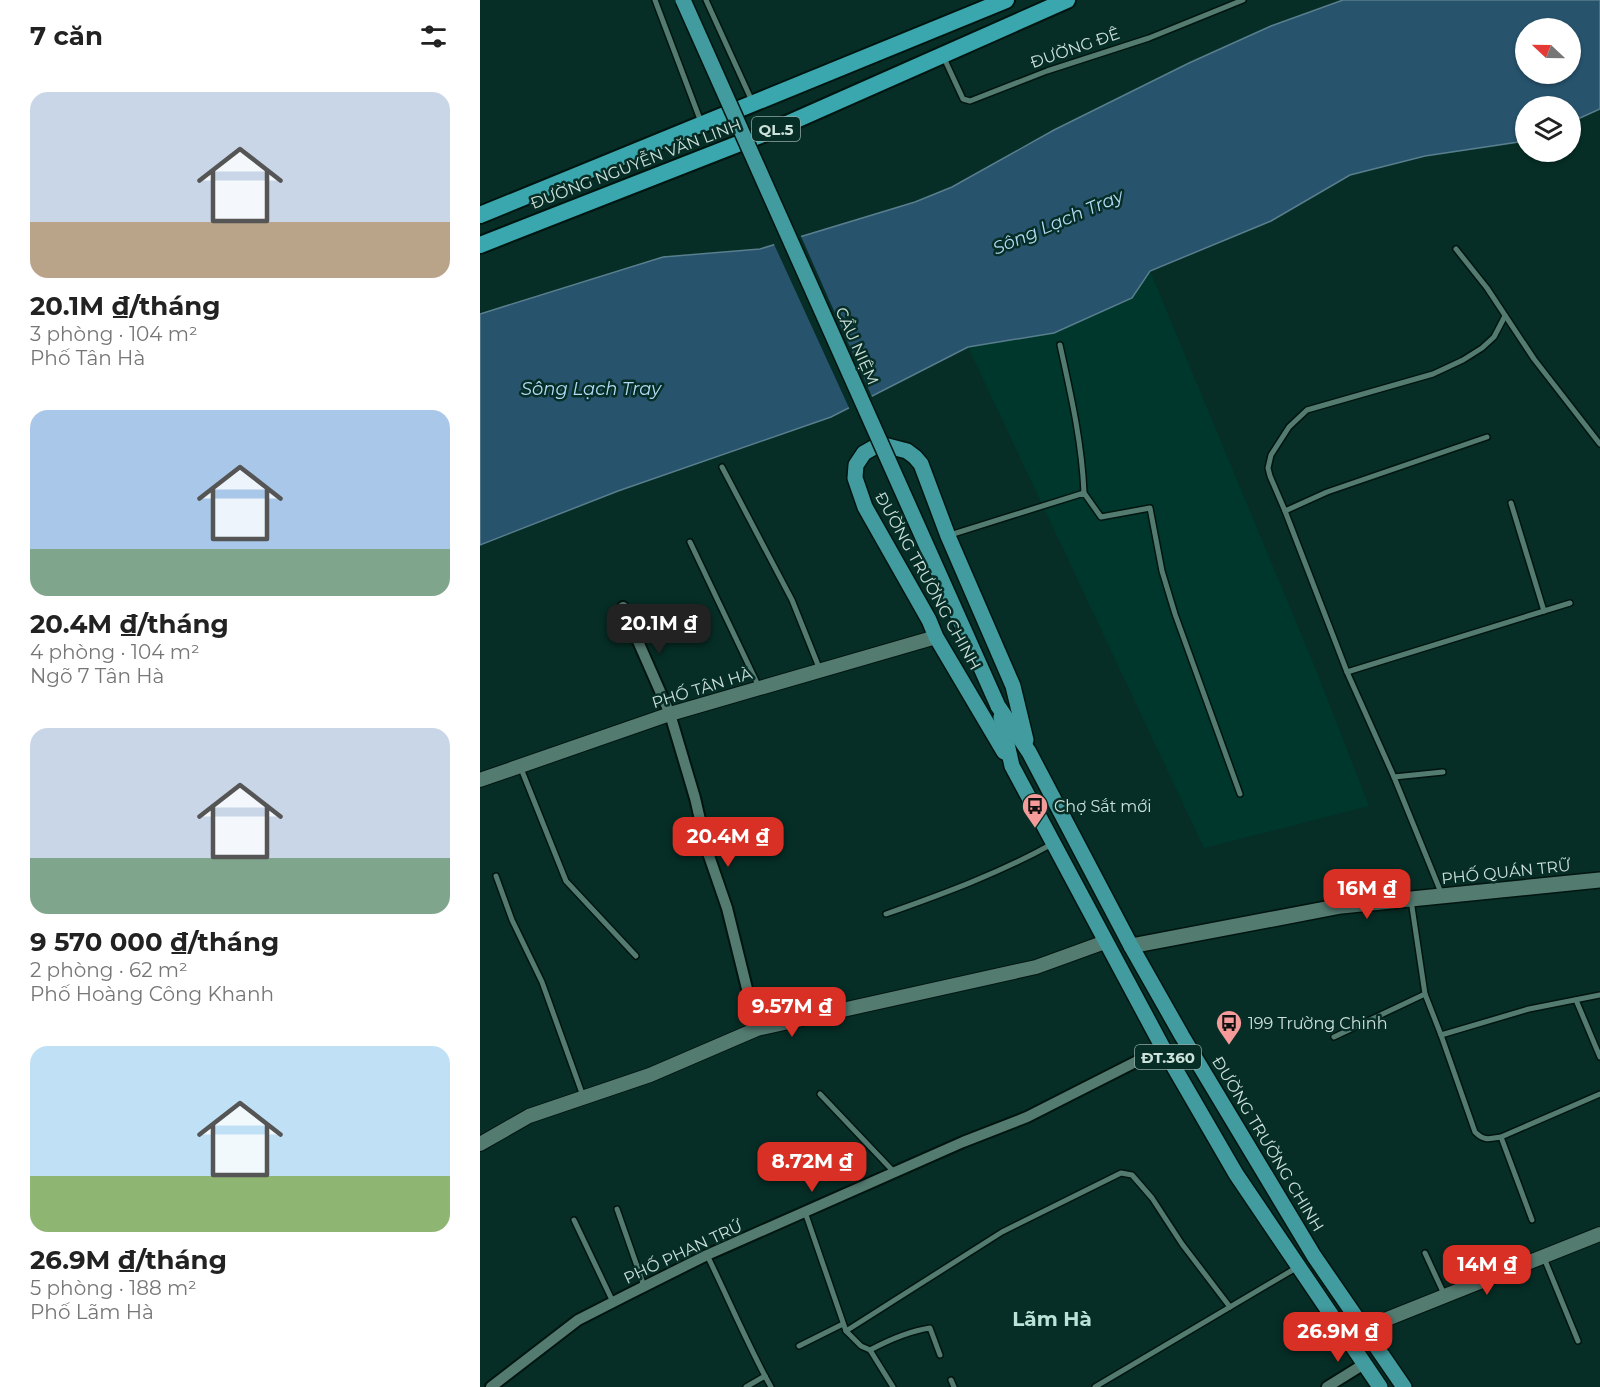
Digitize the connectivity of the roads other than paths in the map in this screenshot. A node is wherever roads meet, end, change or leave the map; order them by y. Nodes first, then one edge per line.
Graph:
1 (655, 0) edge
2 (683, 0) edge
3 (706, 0) edge
4 (1006, 0) edge
5 (1067, 0) edge
6 (1242, 0) edge
7 (942, 54) junction
8 (753, 102) junction
9 (702, 123) junction
10 (480, 215) edge
11 (480, 245) edge
12 (1456, 249) dead end
13 (1505, 316) junction
14 (1060, 345) dead end
15 (1487, 437) dead end
16 (1600, 444) edge
17 (722, 467) dead end
18 (1084, 493) junction
19 (1511, 503) dead end
20 (1285, 511) junction
21 (948, 536) junction
22 (690, 542) dead end
23 (1570, 603) dead end
24 (623, 607) dead end
25 (1544, 611) junction
26 (936, 637) junction
27 (821, 672) junction
28 (1347, 672) junction
29 (759, 687) junction
30 (998, 706) junction
31 (670, 714) junction
32 (1029, 752) junction
33 (519, 766) junction
34 (1012, 766) junction
35 (1443, 772) dead end
36 (1394, 777) junction
37 (480, 780) edge
38 (1240, 794) dead end
39 (1053, 844) junction
40 (496, 876) dead end
41 (1600, 880) edge
42 (1442, 896) junction
43 (1411, 898) junction
44 (886, 914) dead end
45 (1106, 942) junction
46 (1131, 946) junction
47 (636, 956) dead end
48 (1425, 994) junction
49 (1600, 995) edge
50 (1576, 1000) junction
51 (757, 1029) junction
52 (1442, 1035) junction
53 (1334, 1037) dead end
54 (1163, 1048) junction
55 (1600, 1057) edge
56 (820, 1094) dead end
57 (1600, 1094) edge
58 (583, 1097) junction
59 (1501, 1137) junction
60 (480, 1144) edge
61 (894, 1172) junction
62 (617, 1209) dead end
63 (805, 1212) junction
64 (574, 1220) dead end
65 (1532, 1220) dead end
66 (1600, 1234) edge
67 (1425, 1252) dead end
68 (707, 1255) junction
69 (1544, 1256) junction
70 (1297, 1267) junction
71 (644, 1286) junction
72 (1444, 1296) junction
73 (613, 1302) junction
74 (1230, 1307) junction
75 (843, 1324) junction
76 (1362, 1329) junction
77 (846, 1331) junction
78 (1578, 1341) dead end
79 (800, 1346) dead end
80 (870, 1350) junction
81 (940, 1355) dead end
82 (1364, 1364) junction
83 (765, 1376) junction
84 (951, 1380) dead end
85 (491, 1387) edge
86 (746, 1387) edge
87 (771, 1387) edge
88 (893, 1387) edge
89 (954, 1387) edge
90 (1095, 1387) edge
91 (1327, 1387) edge
92 (1380, 1387) edge
93 (1404, 1387) edge

1 - 9 lane
2 - 30 main road, CẦU NIỆM, bridge
3 - 8 lane
4 - 8 highway, ĐƯỜNG NGUYỄN VĂN LINH / QL.5
5 - 7 highway, ĐƯỜNG NGUYỄN VĂN LINH / QL.5
6 - 7 lane, ĐƯỜNG ĐÊ
7 - 11 highway, ĐƯỜNG NGUYỄN VĂN LINH / QL.5
8 - 9 highway, ĐƯỜNG NGUYỄN VĂN LINH / QL.5
9 - 10 highway, ĐƯỜNG NGUYỄN VĂN LINH / QL.5
12 - 13 lane
13 - 16 lane
13 - 20 lane
14 - 18 lane
15 - 20 lane
17 - 27 lane
18 - 21 lane
18 - 38 lane
19 - 25 lane
20 - 28 lane
21 - 26 main road, ĐƯỜNG TRƯỜNG CHINH
21 - 32 main road, ĐƯỜNG TRƯỜNG CHINH
22 - 29 lane
23 - 25 lane
24 - 31 street
25 - 28 lane
26 - 27 street, PHỐ TÂN HÀ
26 - 34 main road, ĐƯỜNG TRƯỜNG CHINH
27 - 29 street, PHỐ TÂN HÀ
28 - 36 lane
29 - 31 street, PHỐ TÂN HÀ
30 - 32 main road, ĐƯỜNG TRƯỜNG CHINH / ĐT.360
30 - 34 main road, ĐƯỜNG TRƯỜNG CHINH / ĐT.360
31 - 33 street, PHỐ TÂN HÀ
31 - 51 street
32 - 46 main road, ĐƯỜNG TRƯỜNG CHINH / ĐT.360
33 - 37 street, PHỐ TÂN HÀ
33 - 47 lane
34 - 39 main road, ĐƯỜNG TRƯỜNG CHINH / ĐT.360
35 - 36 lane
36 - 42 lane
39 - 44 lane
39 - 45 main road, ĐƯỜNG TRƯỜNG CHINH / ĐT.360
40 - 58 lane
41 - 42 main road, PHỐ QUÁN TRỮ
42 - 43 main road, PHỐ QUÁN TRỮ
43 - 46 main road, PHỐ QUÁN TRỮ
43 - 48 lane
45 - 51 street
45 - 54 main road, ĐƯỜNG TRƯỜNG CHINH / ĐT.360
46 - 76 main road, ĐƯỜNG TRƯỜNG CHINH / ĐT.360
48 - 52 lane
48 - 53 lane
49 - 50 lane
50 - 52 lane
50 - 55 lane
51 - 58 street
52 - 59 lane
54 - 61 street, PHỐ PHAN TRỨ
54 - 70 main road, ĐƯỜNG TRƯỜNG CHINH / ĐT.360
56 - 61 lane
57 - 59 lane
58 - 60 street
59 - 65 lane
61 - 63 street, PHỐ PHAN TRỨ
62 - 71 lane
63 - 68 street, PHỐ PHAN TRỨ
63 - 75 lane
64 - 73 lane
66 - 69 street
67 - 72 lane
68 - 71 street, PHỐ PHAN TRỨ
68 - 83 lane
69 - 72 street
69 - 78 lane
70 - 74 lane
70 - 82 main road, ĐƯỜNG TRƯỜNG CHINH / ĐT.360
71 - 73 street, PHỐ PHAN TRỨ
72 - 76 street
73 - 85 street, PHỐ PHAN TRỨ
74 - 77 lane
74 - 90 lane
75 - 77 lane
75 - 79 lane
76 - 93 main road, ĐƯỜNG TRƯỜNG CHINH / ĐT.360
77 - 80 lane
80 - 81 lane
80 - 88 lane
82 - 91 street
82 - 92 main road, ĐƯỜNG TRƯỜNG CHINH / ĐT.360
83 - 86 lane
83 - 87 lane
84 - 89 lane

